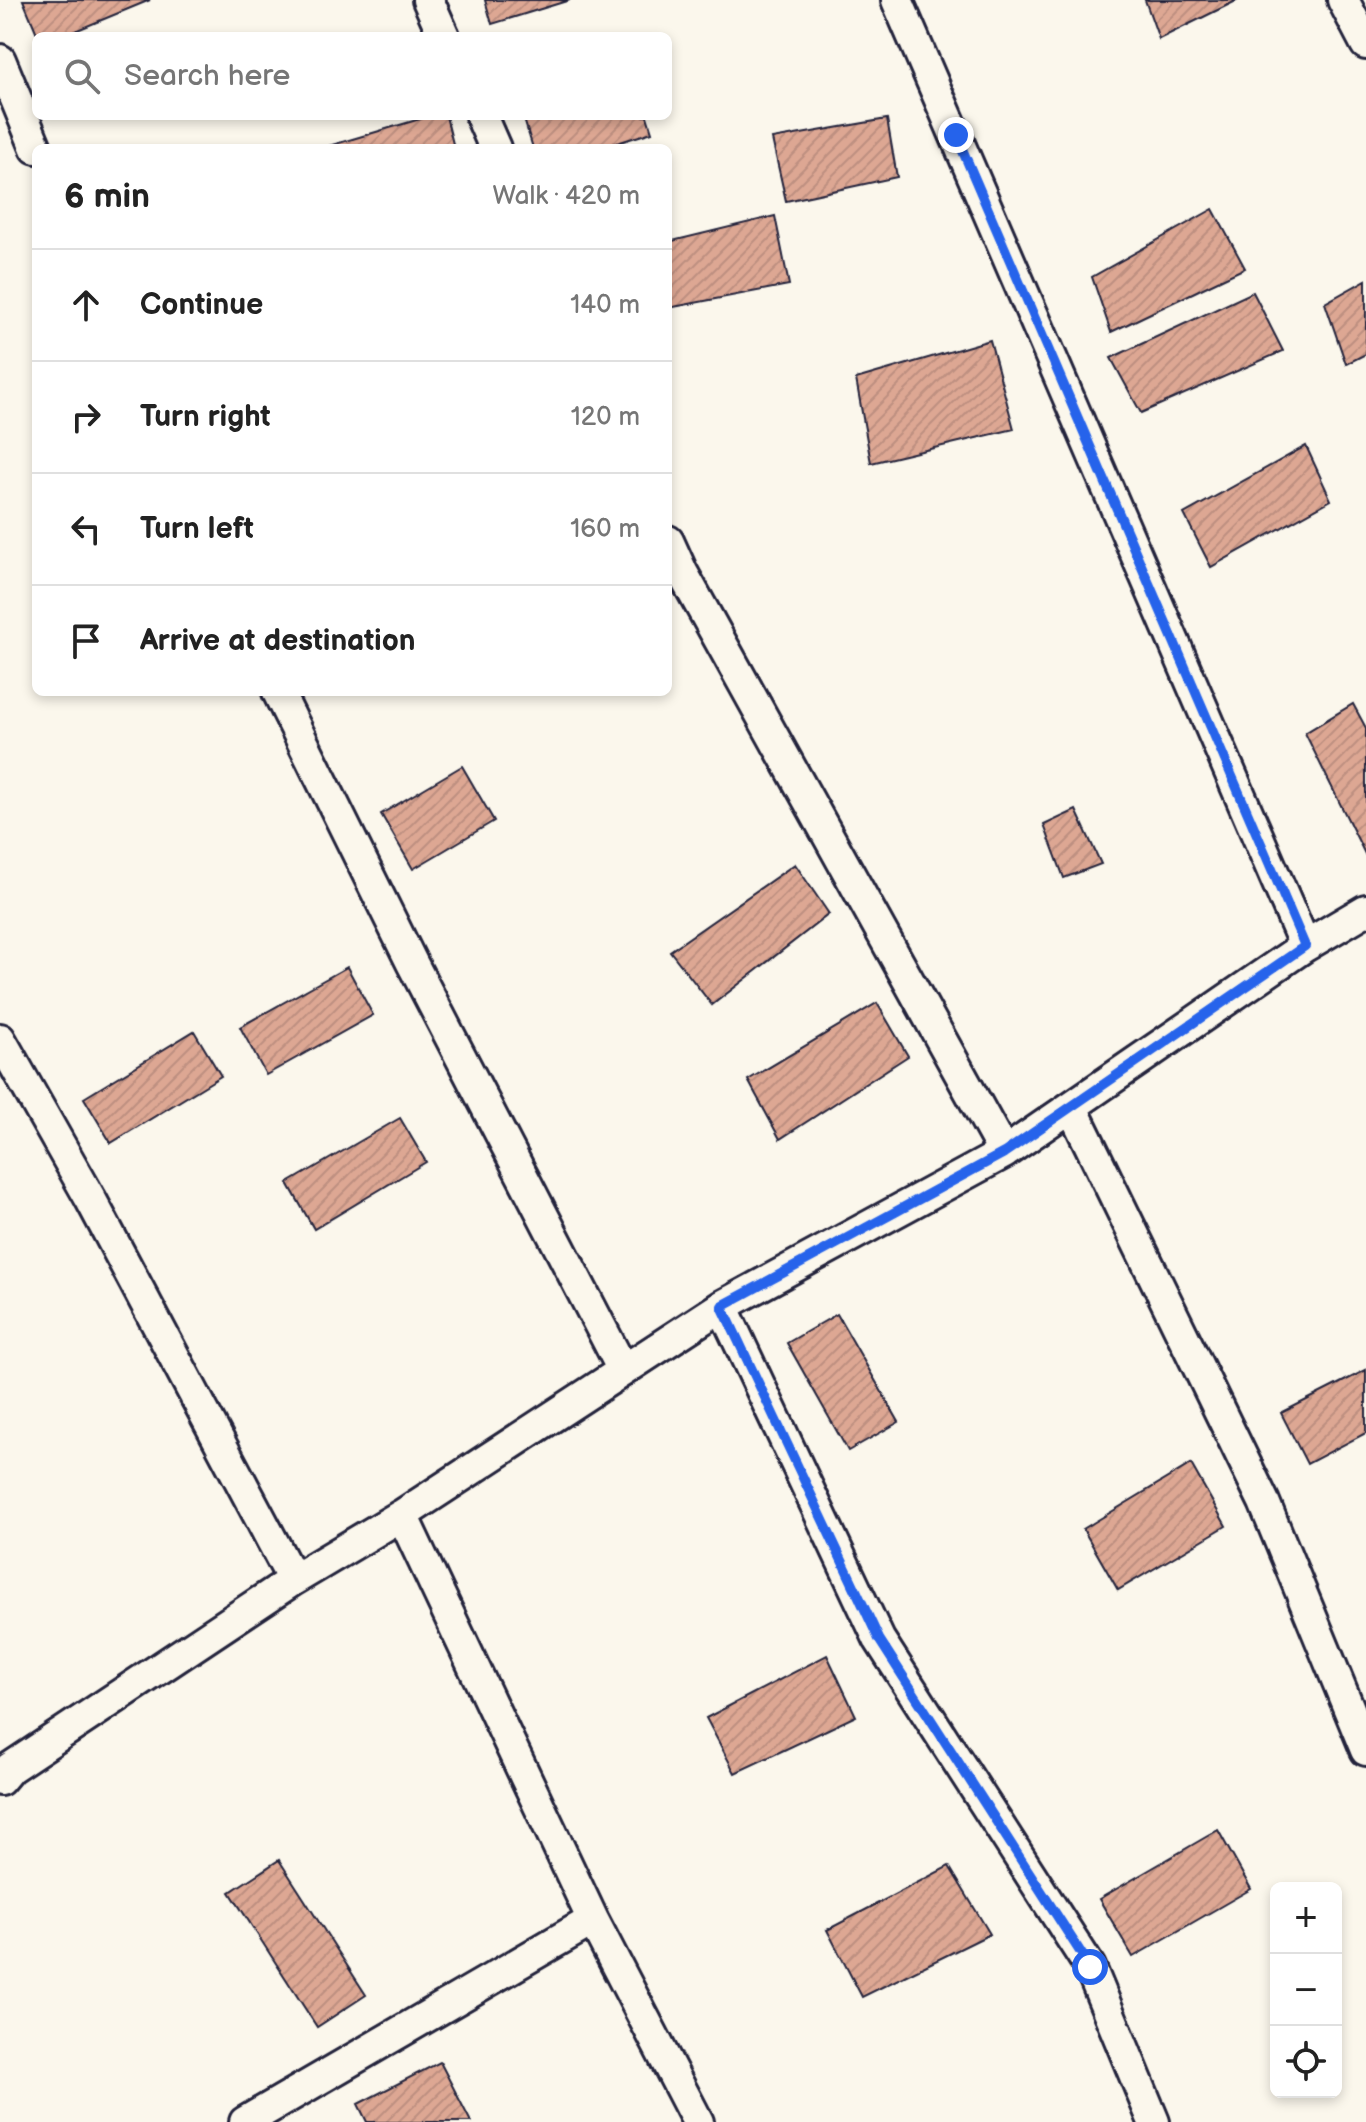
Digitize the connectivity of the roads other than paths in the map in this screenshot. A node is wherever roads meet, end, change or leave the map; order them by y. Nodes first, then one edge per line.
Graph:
1 (428, 0) edge
2 (897, 0) edge
3 (1343, 0) edge
4 (442, 32) edge
5 (1366, 44) edge
6 (0, 60) edge
7 (483, 120) edge
8 (34, 144) edge
9 (493, 144) edge
10 (672, 549) edge
11 (280, 696) edge
12 (1366, 910) edge
13 (1305, 946) junction
14 (0, 1039) edge
15 (1072, 1108) junction
16 (1004, 1153) junction
17 (722, 1306) junction
18 (623, 1370) junction
19 (402, 1515) junction
20 (293, 1580) junction
21 (1366, 1750) edge
22 (0, 1780) edge
23 (593, 1920) junction
24 (257, 2119) edge
25 (698, 2122) edge
26 (1154, 2122) edge

1 - 4 street
2 - 13 street
3 - 5 street
6 - 8 street
7 - 9 street
10 - 16 street
11 - 18 street
12 - 13 street
13 - 15 street
14 - 20 street
15 - 16 street
15 - 21 street
16 - 17 street
17 - 18 street
17 - 26 street
18 - 19 street
19 - 20 street
19 - 23 street
20 - 22 street
23 - 24 street
23 - 25 street

